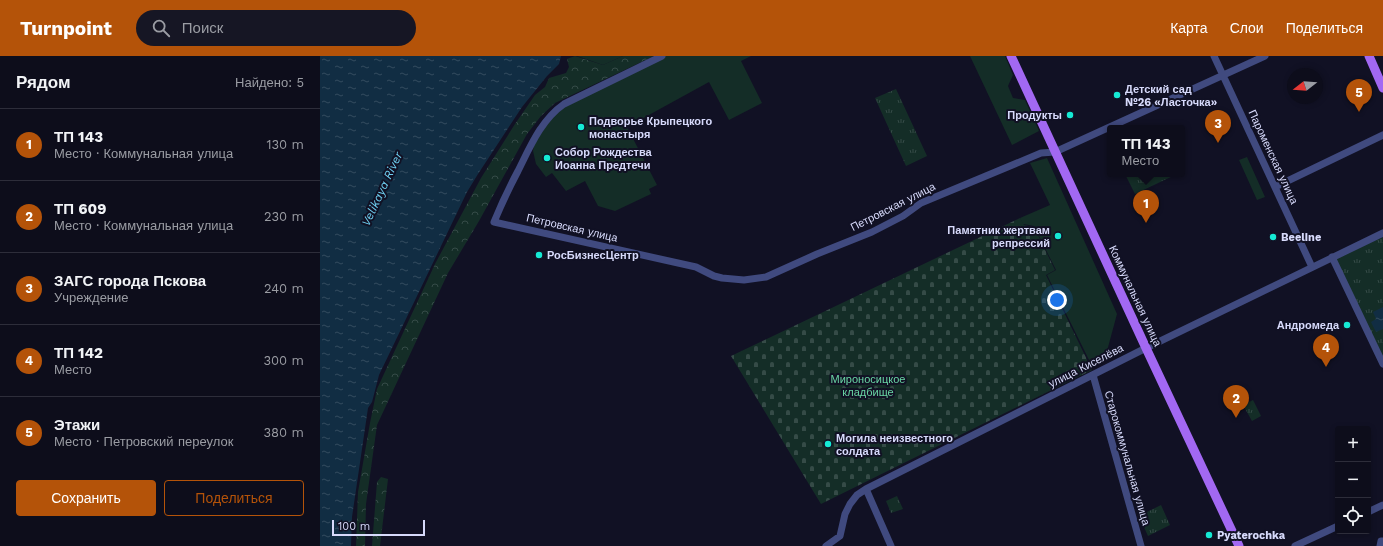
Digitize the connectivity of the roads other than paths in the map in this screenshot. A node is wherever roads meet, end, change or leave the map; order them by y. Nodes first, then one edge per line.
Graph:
1 (662, 56) edge
2 (1011, 56) edge
3 (1214, 56) edge
4 (1265, 56) edge
5 (1368, 56) edge
6 (1223, 75) junction
7 (1383, 88) edge
8 (1114, 125) edge
9 (1107, 128) edge
10 (1383, 135) edge
11 (1055, 152) junction
12 (1275, 187) junction
13 (1383, 233) edge
14 (1332, 257) junction
15 (1312, 267) junction
16 (1146, 348) junction
17 (1383, 364) edge
18 (1093, 375) junction
19 (866, 489) junction
20 (1381, 506) edge
21 (1371, 511) edge
22 (1383, 515) edge
23 (1335, 527) edge
24 (1383, 541) edge
25 (826, 546) edge
26 (892, 546) edge
27 (1141, 546) edge
28 (1239, 546) edge
29 (1295, 546) edge
30 (1380, 546) edge

1 - 11 street, Петровская улица
2 - 11 main road, Коммунальная улица
3 - 6 street, Пароменская улица
4 - 6 street, Петровская улица
5 - 7 main road
6 - 8 street, Петровская улица
6 - 12 street, Пароменская улица
9 - 11 street, Петровская улица
10 - 12 street
11 - 16 main road, Коммунальная улица
12 - 15 street, Пароменская улица
13 - 14 street, улица Киселёва
14 - 15 street, улица Киселёва
14 - 17 street
15 - 16 street, улица Киселёва
16 - 18 street, улица Киселёва
16 - 28 main road, Коммунальная улица
18 - 19 street, улица Киселёва
18 - 27 street, Старокоммунальная улица
19 - 25 street, улица Киселёва
19 - 26 street
20 - 21 street
20 - 22 street
23 - 29 street
24 - 30 street

